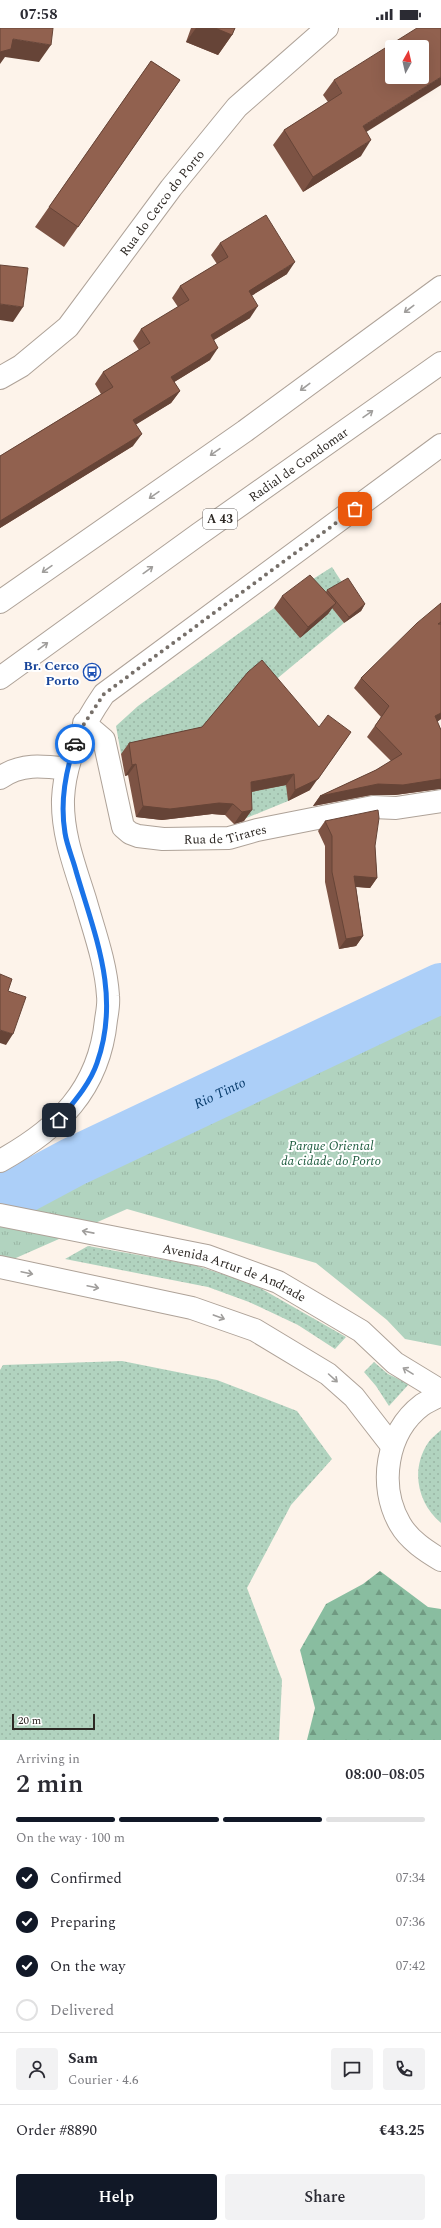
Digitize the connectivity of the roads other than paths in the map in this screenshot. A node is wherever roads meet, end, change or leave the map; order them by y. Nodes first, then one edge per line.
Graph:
1 (327, 28) edge
2 (309, 35) edge
3 (441, 287) edge
4 (441, 363) edge
5 (0, 378) edge
6 (441, 445) edge
7 (0, 602) edge
8 (0, 678) edge
9 (84, 724) junction
10 (67, 769) junction
11 (0, 778) edge
12 (441, 801) edge
13 (0, 1161) edge
14 (0, 1214) edge
15 (0, 1267) edge
16 (441, 1392) edge
17 (441, 1395) edge
18 (392, 1446) junction
19 (441, 1560) edge

1 - 2 main road, Rua do Cerco do Porto
2 - 5 main road, Rua do Cerco do Porto
3 -> 7 main road
8 -> 4 main road, Radial de Gondomar / A 43
6 - 9 main road
9 - 10 main road
9 - 12 main road, Rua de Tirares
10 - 11 main road
10 - 13 main road
16 -> 14 main road, Avenida Artur de Andrade
15 -> 18 main road
17 - 18 main road
18 - 19 main road

